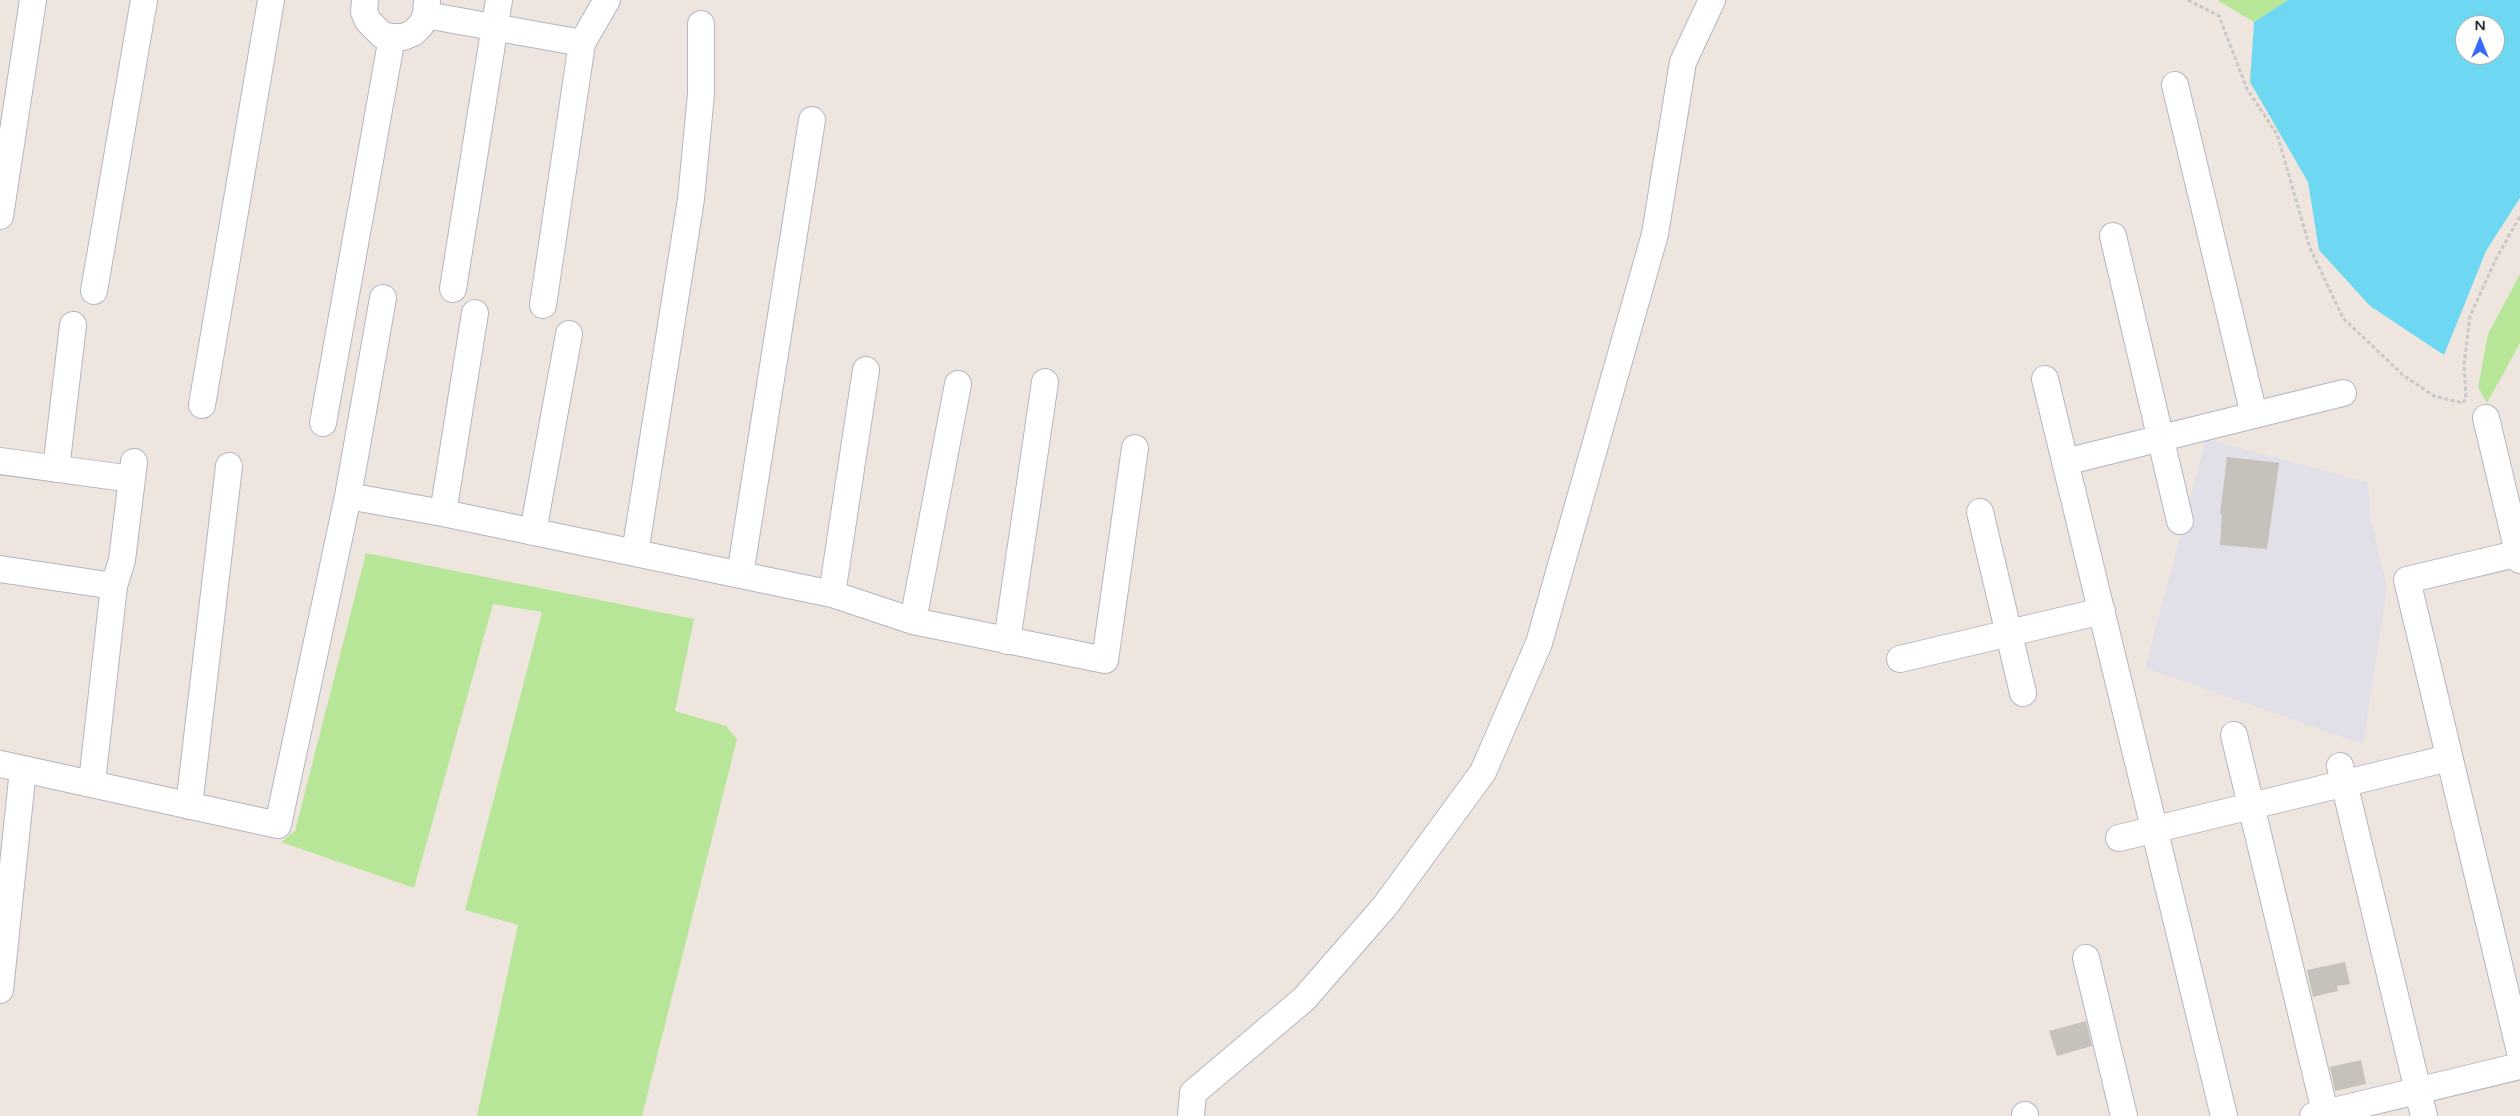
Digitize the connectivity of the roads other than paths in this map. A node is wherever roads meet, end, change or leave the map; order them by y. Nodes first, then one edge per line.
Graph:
1 (33, 0) edge
2 (144, 0) edge
3 (271, 0) edge
4 (499, 0) edge
5 (607, 0) edge
6 (1712, 0) edge
7 (361, 1) edge
8 (427, 8) edge
9 (701, 24) dead end
10 (495, 28) junction
11 (392, 37) junction
12 (582, 44) junction
13 (2175, 85) dead end
14 (812, 120) dead end
15 (0, 216) edge
16 (2113, 236) dead end
17 (453, 289) dead end
18 (94, 291) dead end
19 (383, 298) dead end
20 (543, 305) dead end
21 (475, 313) dead end
22 (73, 325) dead end
23 (569, 334) dead end
24 (866, 370) dead end
25 (2045, 379) dead end
26 (1045, 382) dead end
27 (958, 384) dead end
28 (2343, 393) dead end
29 (202, 405) dead end
30 (2254, 415) junction
31 (2486, 418) dead end
32 (323, 423) dead end
33 (2160, 438) junction
34 (1135, 448) dead end
35 (0, 461) edge
36 (2065, 462) junction
37 (229, 466) dead end
38 (56, 469) junction
39 (348, 496) junction
40 (1980, 512) dead end
41 (443, 513) junction
42 (2180, 521) dead end
43 (533, 532) junction
44 (635, 553) junction
45 (2520, 556) edge
46 (0, 569) edge
47 (740, 575) junction
48 (114, 586) junction
49 (832, 594) junction
50 (2102, 611) junction
51 (913, 621) junction
52 (2008, 633) junction
53 (1007, 642) junction
54 (1900, 659) dead end
55 (2023, 693) dead end
56 (2234, 736) dead end
57 (2450, 758) junction
58 (11, 766) edge
59 (2342, 775) junction
60 (92, 782) junction
61 (189, 806) junction
62 (2251, 806) junction
63 (2154, 829) junction
64 (2119, 838) dead end
65 (2086, 958) dead end
66 (0, 990) edge
67 (2520, 1052) edge
68 (2520, 1066) edge
69 (2418, 1091) junction
70 (2321, 1115) edge
71 (1192, 1116) edge
72 (2124, 1116) edge
73 (2224, 1116) edge
74 (2424, 1116) edge

1 - 15 street
2 - 18 street
3 - 29 street
4 - 10 street
5 - 12 street
6 - 71 street
7 - 11 street
8 - 10 street
8 - 11 street
9 - 44 street
10 - 12 street
10 - 17 street
11 - 32 street
12 - 20 street
13 - 30 street
14 - 47 street
16 - 33 street
19 - 39 street
21 - 41 street
22 - 38 street
23 - 43 street
24 - 49 street
25 - 36 street
26 - 53 street
27 - 51 street
28 - 30 street
30 - 33 street
31 - 45 street
33 - 36 street
33 - 42 street
34 - 53 street
35 - 38 street
36 - 50 street
37 - 61 street
38 - 48 street
39 - 41 street
39 - 61 street
40 - 52 street
41 - 43 street
43 - 44 street
44 - 47 street
45 - 57 street
46 - 48 street
47 - 49 street
48 - 60 street
49 - 51 street
50 - 52 street
50 - 63 street
51 - 53 street
52 - 54 street
52 - 55 street
56 - 62 street
57 - 59 street
57 - 67 street
58 - 60 street
58 - 66 street
59 - 62 street
59 - 69 street
60 - 61 street
62 - 63 street
62 - 70 street
63 - 64 street
63 - 73 street
65 - 72 street
68 - 69 street
69 - 70 street
69 - 74 street

